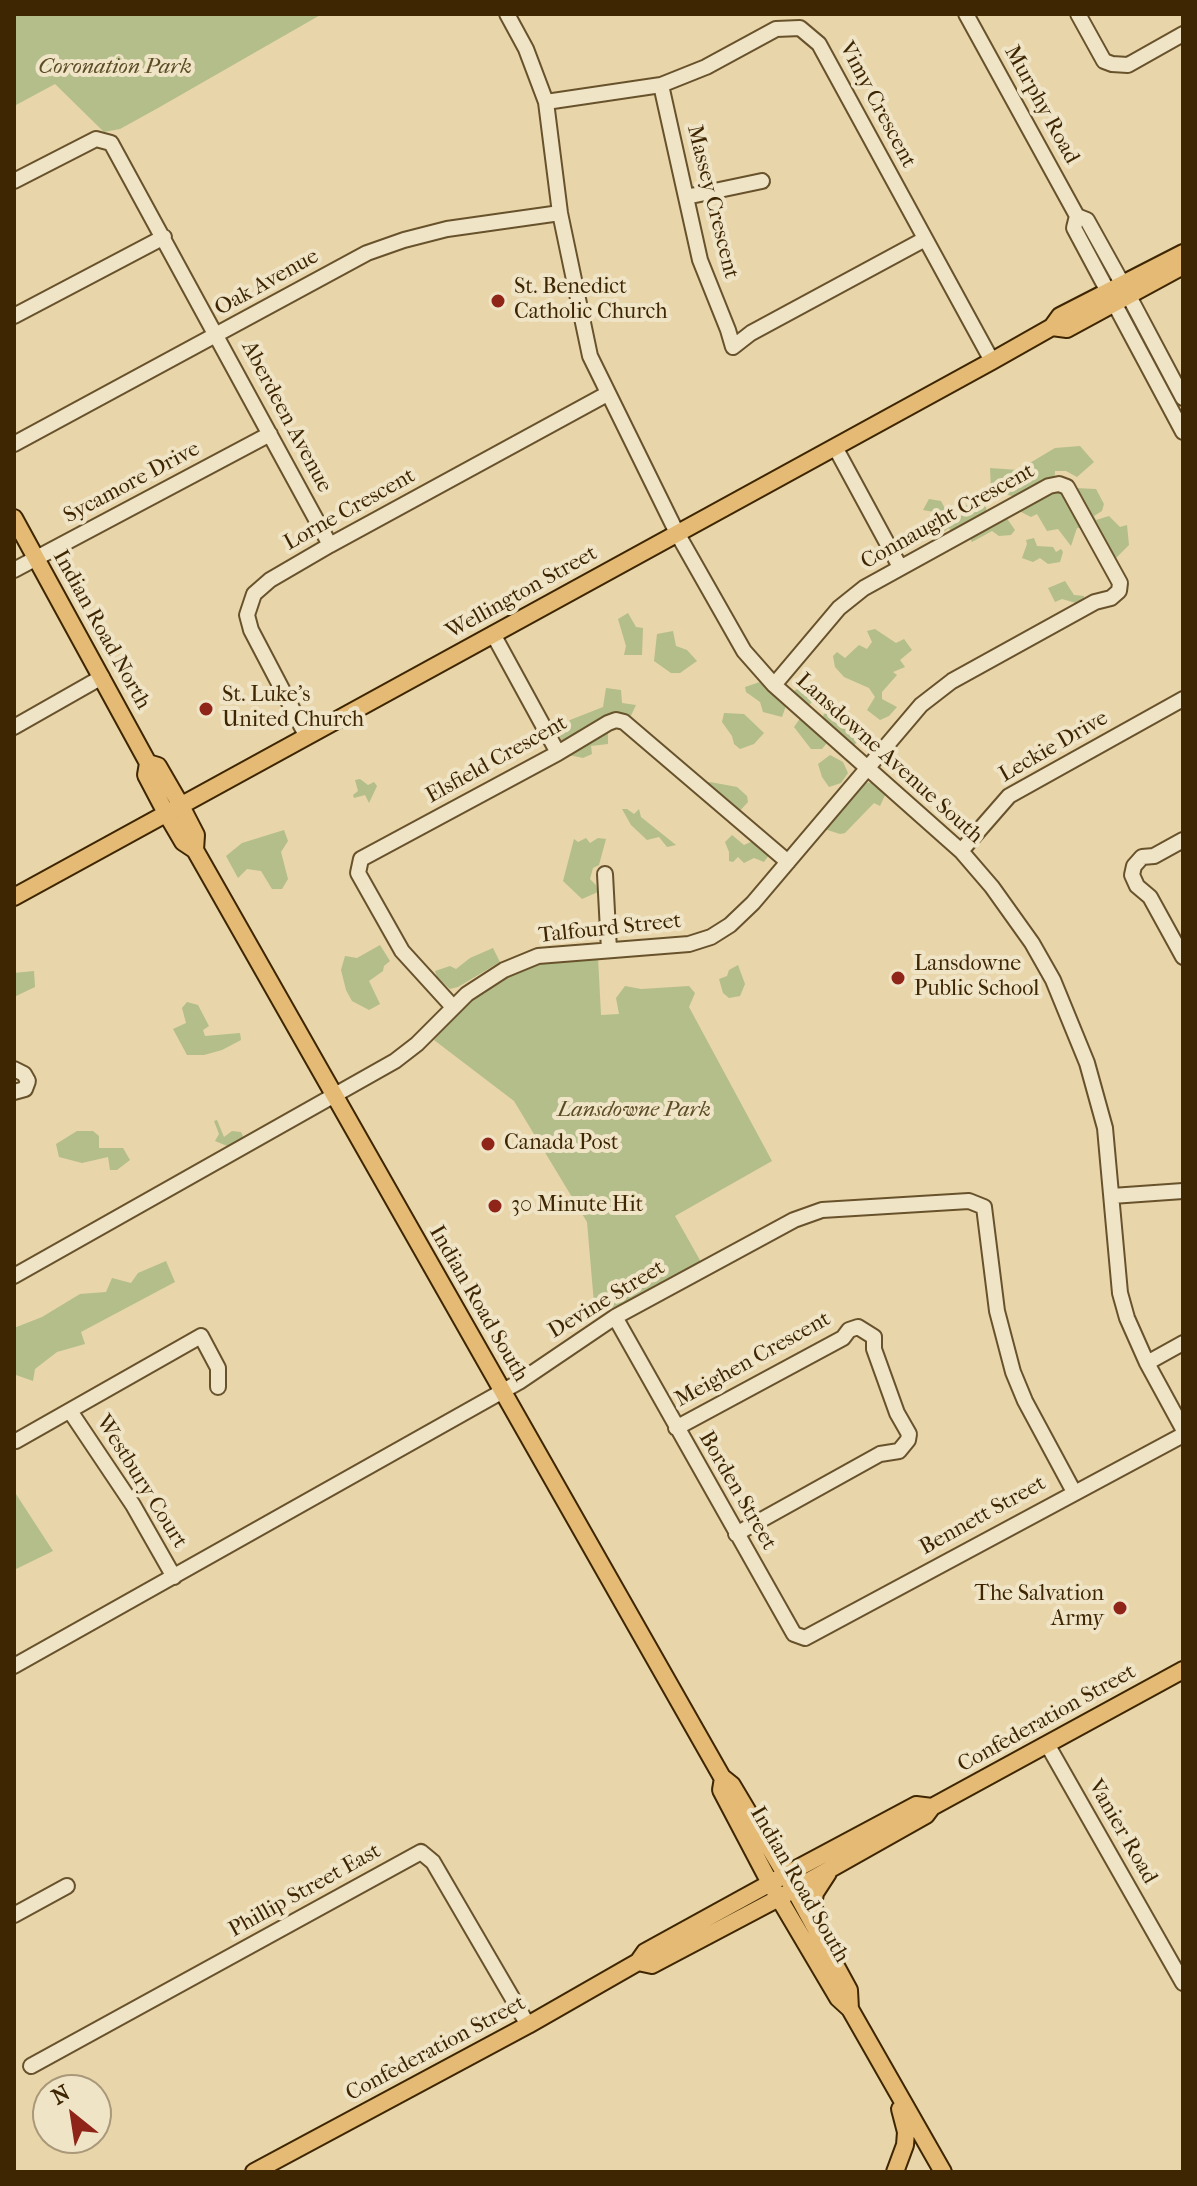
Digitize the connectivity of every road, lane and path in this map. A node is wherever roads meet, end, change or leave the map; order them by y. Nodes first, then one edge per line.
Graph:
1 (507, 14) edge
2 (966, 14) edge
3 (1078, 14) edge
4 (1183, 34) edge
5 (661, 85) junction
6 (546, 102) junction
7 (14, 181) edge
8 (762, 181) dead end
9 (686, 197) junction
10 (560, 213) junction
11 (164, 237) junction
12 (925, 239) junction
13 (1183, 253) edge
14 (1183, 266) edge
15 (1118, 294) junction
16 (14, 316) edge
17 (217, 335) junction
18 (992, 361) junction
19 (607, 394) junction
20 (1183, 398) edge
21 (1183, 432) edge
22 (270, 434) junction
23 (14, 444) edge
24 (835, 447) junction
25 (14, 518) edge
26 (677, 533) junction
27 (330, 545) junction
28 (37, 559) junction
29 (900, 567) junction
30 (14, 570) edge
31 (1119, 591) joint
32 (493, 634) junction
33 (102, 677) junction
34 (774, 685) junction
35 (1183, 699) edge
36 (14, 727) edge
37 (306, 735) junction
38 (558, 753) junction
39 (868, 767) junction
40 (173, 809) junction
41 (1183, 840) edge
42 (961, 851) junction
43 (788, 862) junction
44 (605, 874) dead end
45 (14, 897) edge
46 (609, 950) junction
47 (1183, 957) edge
48 (453, 1007) junction
49 (14, 1069) edge
50 (14, 1092) edge
51 (335, 1096) junction
52 (1183, 1191) edge
53 (1112, 1196) junction
54 (14, 1276) edge
55 (615, 1317) junction
56 (1183, 1343) edge
57 (1147, 1363) junction
58 (218, 1387) dead end
59 (502, 1391) junction
60 (70, 1411) junction
61 (676, 1428) junction
62 (1183, 1432) edge
63 (16, 1441) edge
64 (1074, 1492) junction
65 (736, 1534) junction
66 (174, 1577) junction
67 (805, 1638) joint
68 (14, 1666) edge
69 (1183, 1670) edge
70 (1047, 1744) junction
71 (723, 1778) junction
72 (932, 1807) junction
73 (733, 1813) junction
74 (834, 1866) junction
75 (67, 1886) dead end
76 (782, 1886) junction
77 (742, 1899) junction
78 (14, 1915) edge
79 (638, 1962) junction
80 (836, 1966) junction
81 (1183, 1983) edge
82 (850, 2009) junction
83 (528, 2025) junction
84 (31, 2066) dead end
85 (889, 2077) junction
86 (936, 2170) edge
87 (254, 2172) edge
88 (895, 2172) edge

1 - 6 street, Lansdowne Avenue South
2 - 15 street, Murphy Road
3 - 4 street
5 - 6 street, Vimy Crescent
5 - 9 street, Massey Crescent
5 - 12 street, Vimy Crescent
6 - 10 street, Lansdowne Avenue South
7 - 11 street, Aberdeen Avenue
8 - 9 street
9 - 12 street, Massey Crescent
10 - 17 street, Oak Avenue
10 - 19 street, Lansdowne Avenue South
11 - 16 street
11 - 17 street, Aberdeen Avenue
12 - 18 street, Vimy Crescent
13 - 15 main road, Wellington Street
14 - 15 main road, Wellington Street
15 - 18 main road, Wellington Street
15 - 20 street, Murphy Road
15 - 21 street, Murphy Road
17 - 22 street, Aberdeen Avenue
17 - 23 street, Oak Avenue
18 - 24 main road, Wellington Street
19 - 26 street, Lansdowne Avenue South
19 - 27 street, Lorne Crescent
22 - 27 street, Aberdeen Avenue
22 - 28 street, Sycamore Drive
24 - 26 main road, Wellington Street
24 - 29 street
25 - 28 main road, Indian Road North
26 - 32 main road, Wellington Street
26 - 34 street, Lansdowne Avenue South
27 - 37 street, Lorne Crescent
28 - 30 street, Sycamore Drive
28 - 33 main road, Indian Road North
29 - 31 street, Connaught Crescent
29 - 34 street, Connaught Crescent
31 - 39 street, Talfourd Street
32 - 37 main road, Wellington Street
32 - 38 street
33 - 36 street
33 - 40 main road, Indian Road North
34 - 39 street, Lansdowne Avenue South
35 - 42 street, Leckie Drive
37 - 40 main road, Wellington Street
38 - 43 street, Elsfield Crescent
38 - 48 street, Elsfield Crescent
39 - 42 street, Lansdowne Avenue South
39 - 43 street, Talfourd Street
40 - 45 main road, Wellington Street
40 - 51 main road, Indian Road South
41 - 47 street
42 - 53 street, Lansdowne Avenue South
43 - 46 street, Talfourd Street
44 - 46 street
46 - 48 street, Talfourd Street
48 - 51 street, Talfourd Street
49 - 50 street
51 - 54 street, Talfourd Street
51 - 59 main road, Indian Road South
52 - 53 street
53 - 57 street, Lansdowne Avenue South
55 - 59 street, Devine Street
55 - 61 street, Borden Street
55 - 64 street, Devine Street
56 - 57 street
57 - 62 street, Lansdowne Avenue South
58 - 60 street, Westbury Court
59 - 66 street, Devine Street
59 - 71 main road, Indian Road South
60 - 63 street, Westbury Court
60 - 66 street, Westbury Court
61 - 65 street, Borden Street
61 - 65 street, Meighen Crescent
62 - 64 street, Bennett Street
64 - 67 street, Bennett Street
65 - 67 street, Borden Street
66 - 68 street, Devine Street
69 - 70 main road, Confederation Street
70 - 72 main road, Confederation Street
70 - 81 street, Vanier Road
71 - 73 main road, Indian Road South
71 - 76 main road, Indian Road South
72 - 74 main road, Confederation Street
72 - 76 main road, Confederation Street
73 - 76 main road, Indian Road South
73 - 77 main road
74 - 76 main road, Confederation Street
74 - 80 main road
75 - 78 street
76 - 77 main road, Confederation Street
76 - 79 main road, Confederation Street
76 - 80 main road, Indian Road South
76 - 82 main road, Indian Road South
77 - 79 main road, Confederation Street
79 - 83 main road, Confederation Street
80 - 82 main road, Indian Road South
82 - 85 main road, Indian Road South
83 - 84 street, Phillip Street East
83 - 87 main road, Confederation Street
85 - 86 main road, Indian Road South
85 - 88 main road

